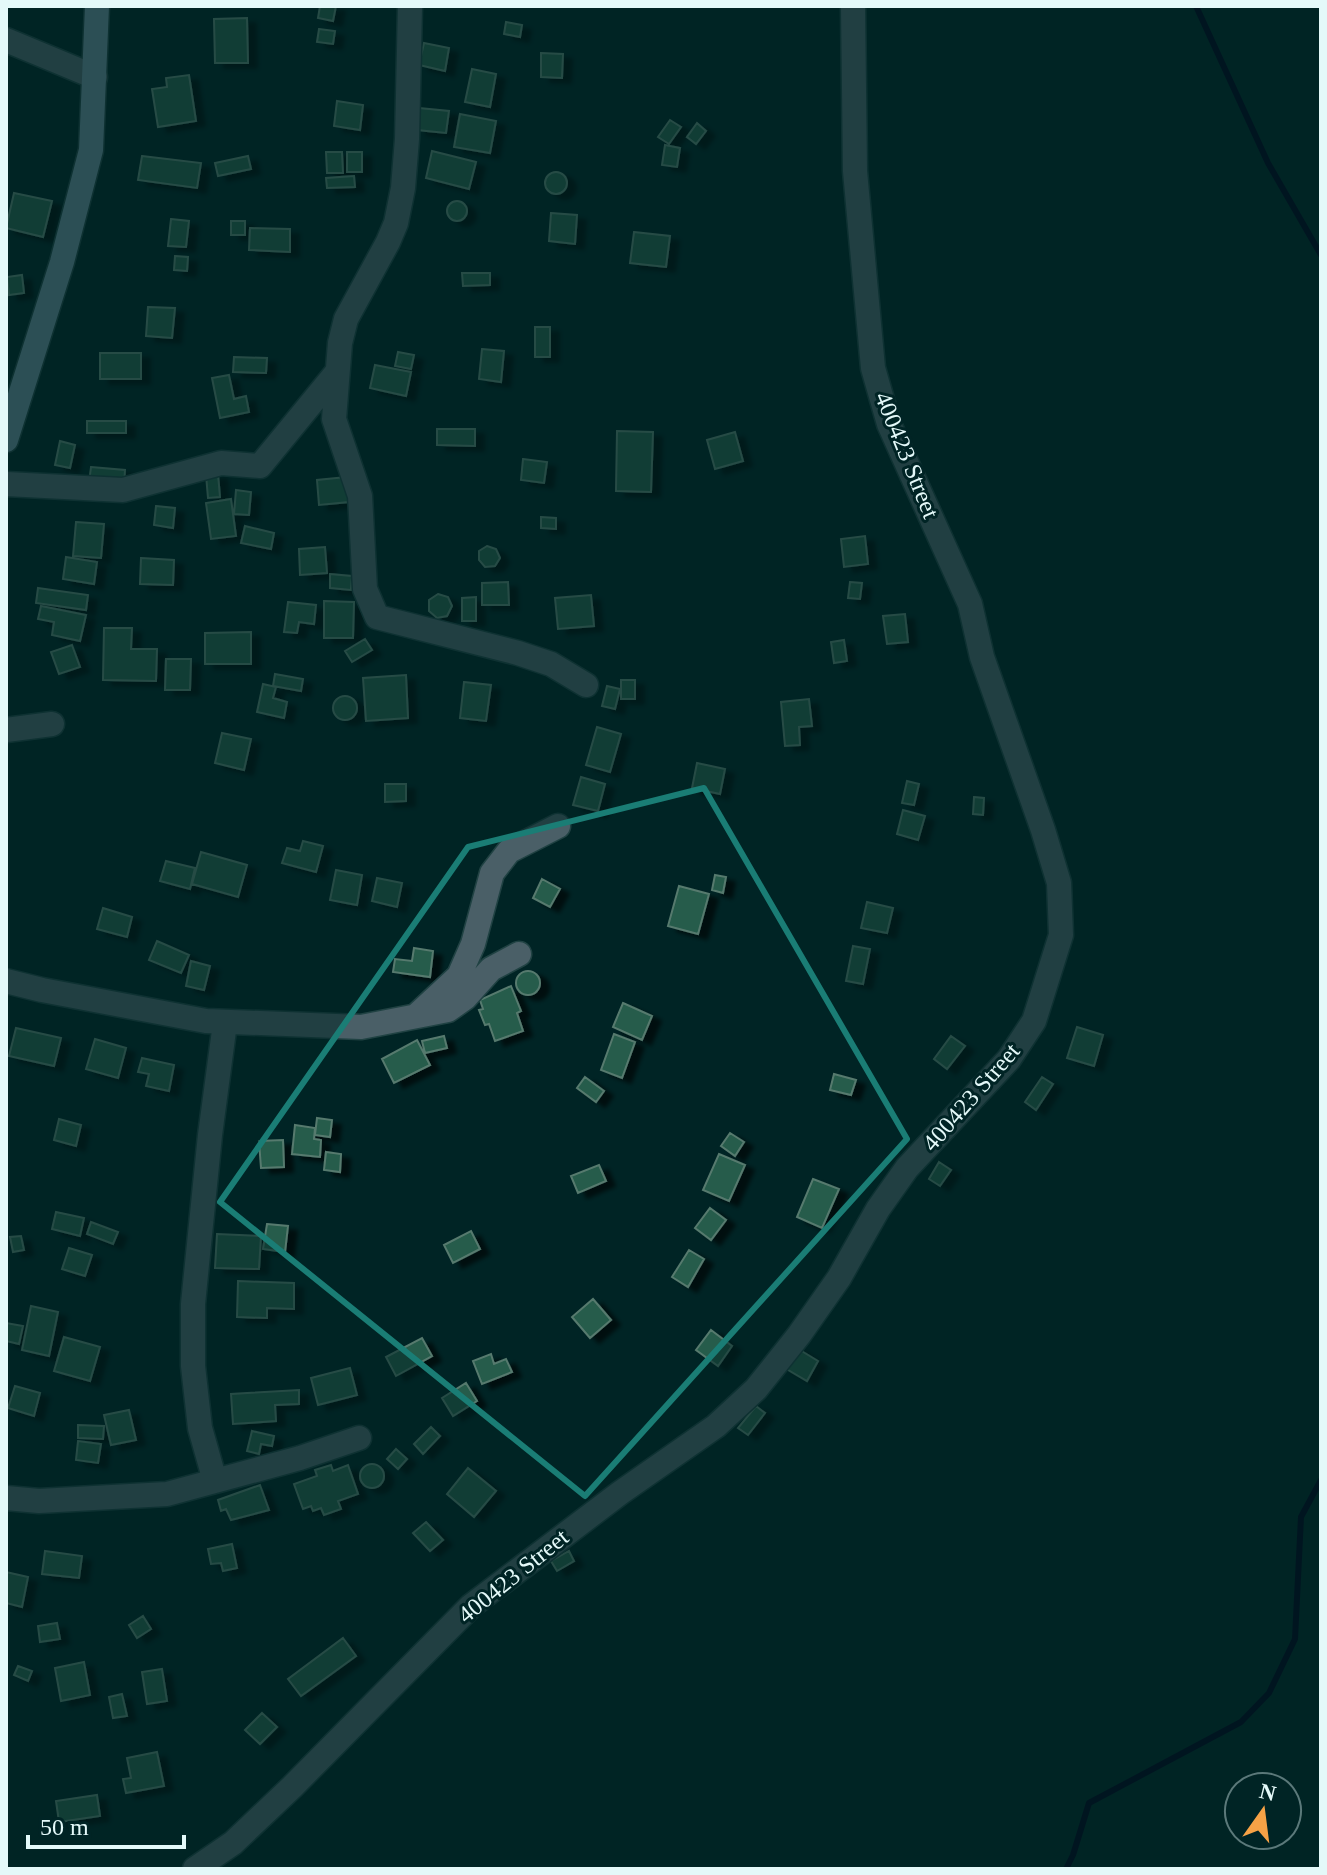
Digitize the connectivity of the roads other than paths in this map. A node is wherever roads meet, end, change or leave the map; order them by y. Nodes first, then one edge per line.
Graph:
1 (97, 6) edge
2 (410, 6) edge
3 (853, 6) edge
4 (6, 40) edge
5 (95, 77) junction
6 (337, 372) junction
7 (6, 440) edge
8 (6, 484) edge
9 (586, 685) dead end
10 (52, 724) dead end
11 (6, 730) edge
12 (558, 826) dead end
13 (519, 954) dead end
14 (6, 981) edge
15 (412, 1019) junction
16 (225, 1023) junction
17 (359, 1438) dead end
18 (215, 1481) junction
19 (6, 1498) edge
20 (195, 1869) edge

1 - 5 street
2 - 6 street
3 - 20 street, 400423 Street
4 - 5 street
5 - 7 street
6 - 8 street
6 - 9 street
10 - 11 street
12 - 15 street
13 - 15 street
14 - 16 street
15 - 16 street
16 - 18 street
17 - 18 street
18 - 19 street

